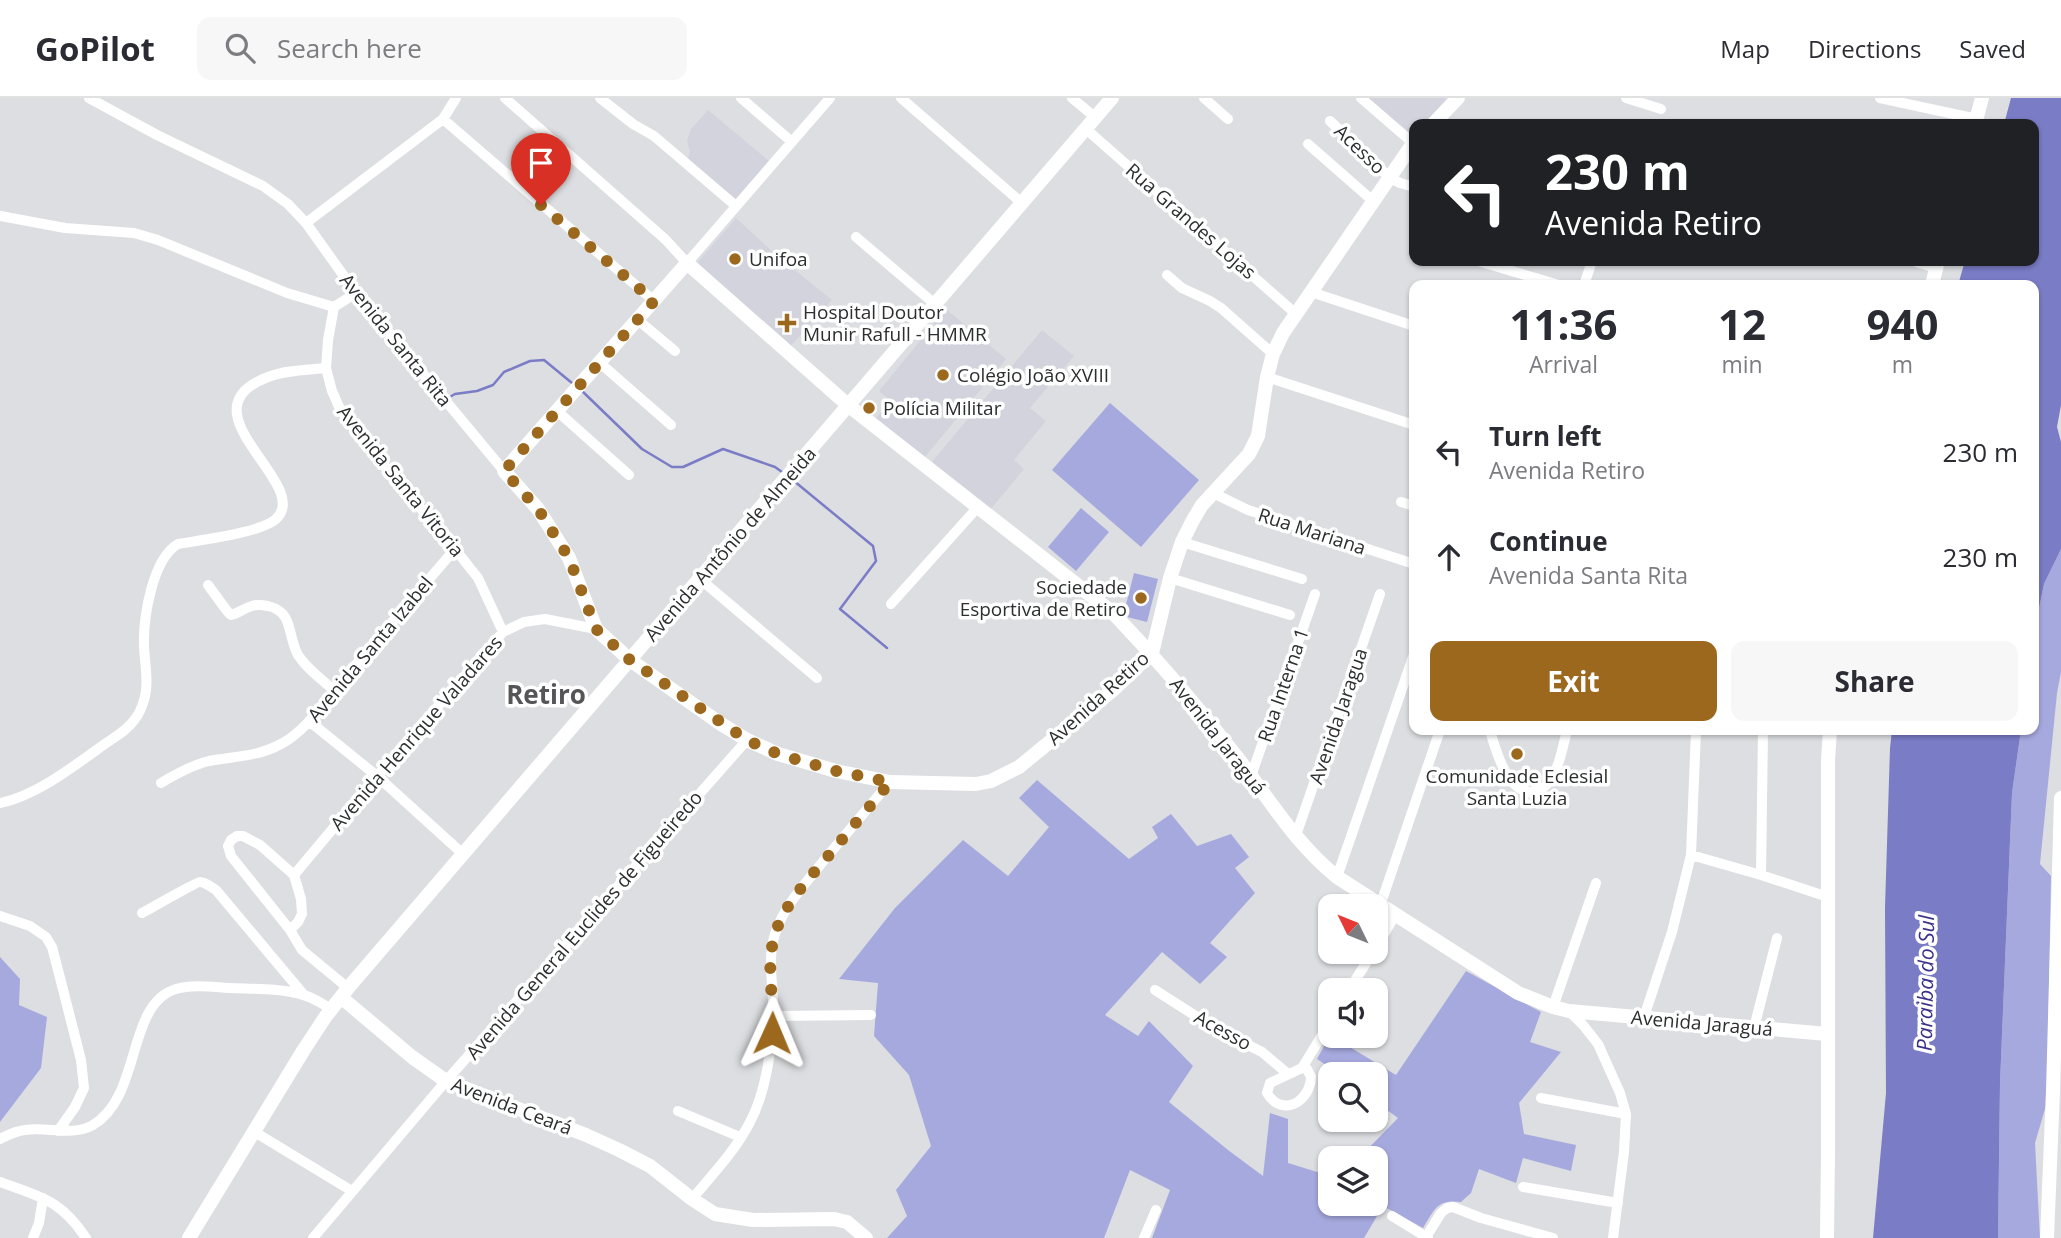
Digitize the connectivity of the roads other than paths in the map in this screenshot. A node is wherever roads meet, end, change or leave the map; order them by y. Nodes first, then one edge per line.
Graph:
1 (89, 98) edge
2 (456, 98) edge
3 (505, 98) edge
4 (600, 98) edge
5 (741, 98) edge
6 (830, 98) edge
7 (901, 98) edge
8 (1072, 98) edge
9 (1112, 98) edge
10 (1204, 98) edge
11 (1361, 98) edge
12 (1458, 98) edge
13 (1626, 98) edge
14 (1982, 98) edge
15 (1886, 99) edge
16 (1661, 109) dead end
17 (443, 119) junction
18 (1228, 119) dead end
19 (1438, 119) edge
20 (1964, 119) edge
21 (1977, 119) edge
22 (1330, 121) dead end
23 (1091, 124) junction
24 (1409, 139) edge
25 (792, 142) junction
26 (1308, 144) dead end
27 (1409, 150) edge
28 (1389, 177) junction
29 (1409, 186) edge
30 (1373, 201) junction
31 (1023, 204) junction
32 (736, 206) junction
33 (0, 216) edge
34 (306, 223) junction
35 (856, 237) dead end
36 (687, 263) junction
37 (1512, 266) edge
38 (1167, 275) dead end
39 (1546, 280) edge
40 (1311, 292) junction
41 (356, 293) junction
42 (654, 301) junction
43 (936, 305) junction
44 (334, 307) junction
45 (1296, 314) junction
46 (638, 320) junction
47 (1409, 324) edge
48 (675, 351) dead end
49 (1273, 354) junction
50 (600, 363) junction
51 (326, 368) junction
52 (1267, 377) junction
53 (849, 406) junction
54 (557, 411) junction
55 (1409, 423) edge
56 (671, 425) dead end
57 (504, 471) junction
58 (629, 475) dead end
59 (1213, 493) junction
60 (1401, 502) dead end
61 (1409, 504) edge
62 (978, 507) junction
63 (1182, 542) junction
64 (455, 549) junction
65 (1409, 562) edge
66 (1170, 578) junction
67 (700, 579) junction
68 (1302, 579) dead end
69 (208, 585) dead end
70 (1315, 594) dead end
71 (1380, 594) dead end
72 (891, 604) dead end
73 (1290, 615) dead end
74 (596, 629) junction
75 (503, 632) junction
76 (1152, 653) junction
77 (630, 660) junction
78 (1409, 668) edge
79 (817, 678) dead end
80 (334, 690) junction
81 (309, 721) junction
82 (1438, 735) edge
83 (1492, 735) edge
84 (1565, 735) edge
85 (1696, 735) edge
86 (1763, 735) edge
87 (1830, 735) edge
88 (747, 740) junction
89 (377, 776) junction
90 (1251, 776) junction
91 (890, 782) junction
92 (161, 783) dead end
93 (2061, 798) edge
94 (0, 803) edge
95 (1295, 838) junction
96 (464, 855) junction
97 (1692, 855) junction
98 (294, 874) junction
99 (1761, 875) junction
100 (1337, 877) junction
101 (1596, 883) dead end
102 (1362, 894) edge
103 (1384, 894) edge
104 (1828, 897) junction
105 (1388, 911) edge
106 (142, 913) dead end
107 (1395, 915) junction
108 (0, 916) edge
109 (1388, 927) edge
110 (290, 930) junction
111 (1777, 939) dead end
112 (1155, 990) dead end
113 (345, 993) junction
114 (304, 995) junction
115 (1553, 1007) junction
116 (332, 1009) junction
117 (1569, 1010) junction
118 (871, 1015) dead end
119 (774, 1016) junction
120 (1644, 1017) junction
121 (1754, 1028) junction
122 (1827, 1034) junction
123 (1318, 1042) edge
124 (1302, 1068) junction
125 (1288, 1074) junction
126 (446, 1081) junction
127 (1541, 1098) dead end
128 (678, 1111) dead end
129 (1626, 1114) junction
130 (58, 1131) junction
131 (253, 1131) junction
132 (740, 1137) junction
133 (0, 1139) edge
134 (0, 1182) edge
135 (1523, 1187) dead end
136 (352, 1191) junction
137 (43, 1198) junction
138 (692, 1199) junction
139 (1618, 1203) junction
140 (1156, 1210) dead end
141 (1392, 1216) dead end
142 (1427, 1237) edge
143 (33, 1238) edge
144 (86, 1238) edge
145 (189, 1238) edge
146 (313, 1238) edge
147 (866, 1238) edge
148 (1144, 1238) edge
149 (1553, 1238) edge
150 (1613, 1238) edge
151 (1826, 1238) edge
152 (2047, 1238) edge

1 - 34 street, Avenida Santa Rita
2 - 17 street
3 - 36 street
4 - 32 street
5 - 25 street
6 - 25 street
7 - 31 street
8 - 23 street, Rua Grandes Lojas
9 - 23 street, Avenida Antônio de Almeida
10 - 18 street
11 - 24 street
12 - 19 street
13 - 16 street
14 - 21 street
15 - 20 street
17 - 34 street
17 - 42 street
22 - 28 street, Acesso
23 - 31 street, Avenida Antônio de Almeida
23 - 45 street, Rua Grandes Lojas
25 - 32 street
26 - 30 street
27 - 28 street, Avenida Retiro
28 - 29 street
28 - 30 street, Avenida Retiro
30 - 40 street, Avenida Retiro
31 - 43 street, Avenida Antônio de Almeida
32 - 36 street
33 - 44 street
34 - 41 street, Avenida Santa Rita
35 - 43 street
36 - 42 street
36 - 53 street, Avenida Jaraguá
37 - 39 street
38 - 49 street
40 - 45 street, Avenida Retiro
40 - 47 street
41 - 44 street
41 - 57 street, Avenida Santa Rita
42 - 46 street
43 - 53 street, Avenida Antônio de Almeida
44 - 51 street, Avenida Santa Vitoria
45 - 49 street, Avenida Retiro
46 - 48 street
46 - 50 street
49 - 52 street, Avenida Retiro
50 - 54 street
50 - 56 street
51 - 64 street, Avenida Santa Vitoria
51 - 94 street
52 - 55 street
52 - 59 street, Avenida Retiro
53 - 62 street, Avenida Jaraguá
53 - 67 street, Avenida Antônio de Almeida
54 - 57 street
54 - 58 street
57 - 74 street, Avenida Santa Rita
59 - 63 street, Avenida Retiro
59 - 65 street, Rua Mariana
60 - 61 street
62 - 72 street
62 - 76 street, Avenida Jaraguá
63 - 66 street, Avenida Retiro
63 - 68 street
64 - 75 street, Avenida Santa Vitoria
64 - 80 street, Avenida Santa Izabel
66 - 73 street
66 - 76 street, Avenida Retiro
67 - 77 street, Avenida Antônio de Almeida
67 - 79 street
69 - 80 street
70 - 90 street, Rua Interna 1
71 - 95 street, Avenida Jaragua
74 - 75 street, Avenida Henrique Valadares
74 - 77 street, Avenida Santa Rita
75 - 89 street, Avenida Henrique Valadares
76 - 90 street, Avenida Jaraguá
76 - 91 street, Avenida Retiro
77 - 88 street, Avenida Retiro
77 - 96 street, Avenida Antônio de Almeida
78 - 100 street
80 - 81 street, Avenida Santa Izabel
81 - 89 street
81 - 92 street, Avenida Santa Izabel
82 - 103 street
83 - 84 street
85 - 97 street
86 - 99 street
87 - 104 street
88 - 91 street, Avenida Retiro
88 - 126 street, Avenida General Euclides de Figueiredo
89 - 96 street
89 - 98 street, Avenida Henrique Valadares
90 - 95 street, Avenida Jaraguá
91 - 119 street
93 - 152 street
95 - 100 street, Avenida Jaraguá
96 - 113 street, Avenida Antônio de Almeida
97 - 99 street
97 - 120 street
98 - 110 street
98 - 110 street
99 - 104 street
100 - 102 street, Avenida Jaraguá
101 - 115 street
104 - 122 street
105 - 107 street, Avenida Jaraguá
106 - 114 street
107 - 109 street
107 - 115 street, Avenida Jaraguá
108 - 130 street
110 - 113 street
111 - 121 street
112 - 125 street, Acesso
113 - 116 street, Avenida Antônio de Almeida
113 - 126 street, Avenida Ceará
114 - 116 street
114 - 130 street
115 - 117 street, Avenida Jaraguá
116 - 131 street, Avenida Antônio de Almeida
117 - 120 street, Avenida Jaraguá
117 - 129 street
118 - 119 street
119 - 132 street
120 - 121 street, Avenida Jaraguá
121 - 122 street, Avenida Jaraguá
122 - 151 street
123 - 124 street
124 - 125 street
124 - 125 street
126 - 136 street, Avenida General Euclides de Figueiredo
126 - 138 street, Avenida Ceará
127 - 129 street
128 - 132 street
129 - 139 street
130 - 133 street
131 - 136 street
131 - 145 street, Avenida Antônio de Almeida
132 - 138 street
134 - 137 street
135 - 139 street
136 - 146 street, Avenida General Euclides de Figueiredo
137 - 143 street
137 - 144 street
138 - 147 street, Avenida Ceará
139 - 150 street
140 - 148 street
141 - 142 street
142 - 149 street

